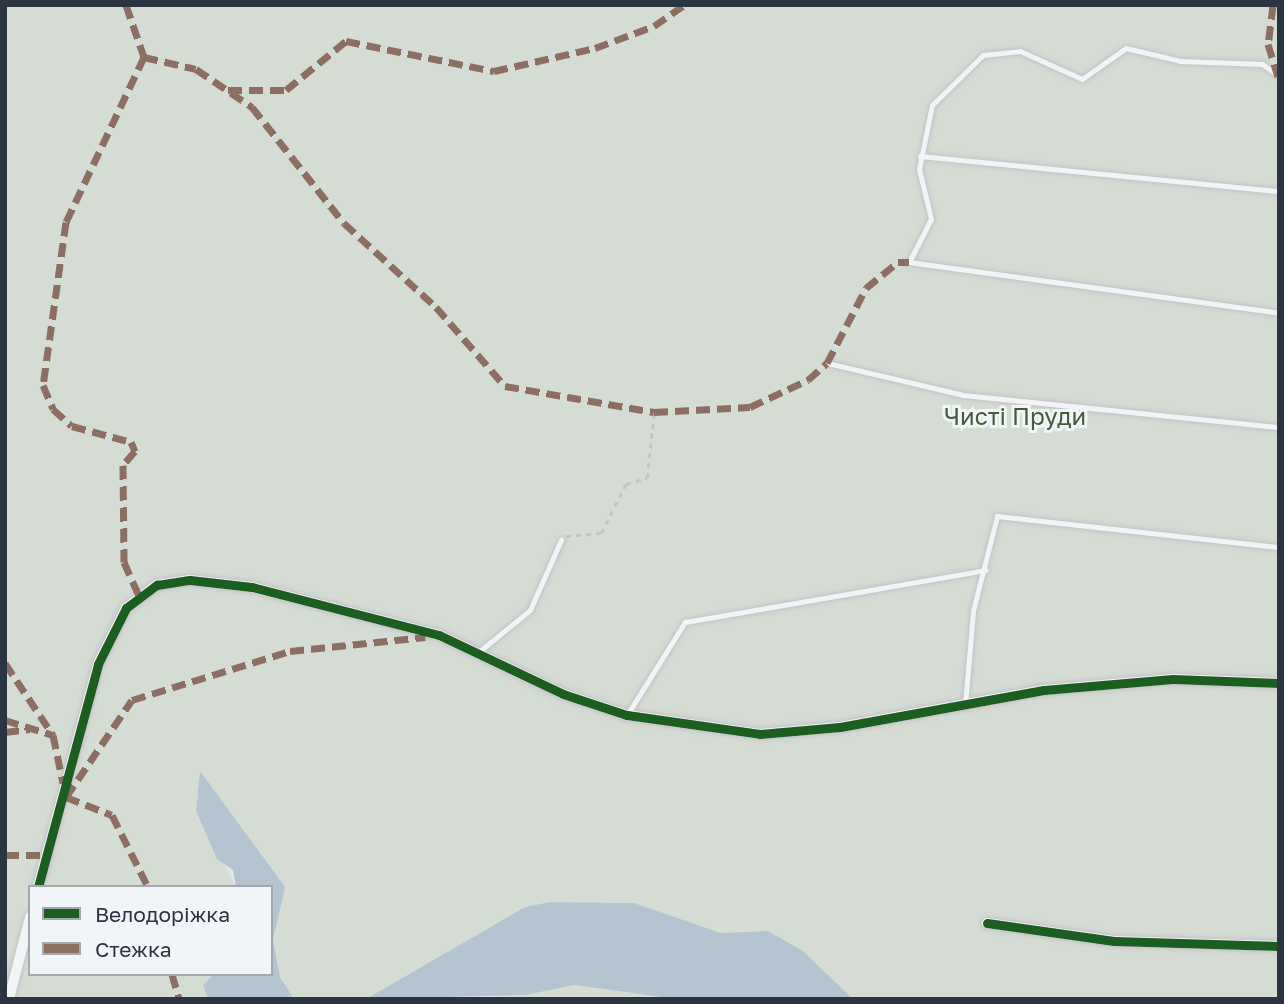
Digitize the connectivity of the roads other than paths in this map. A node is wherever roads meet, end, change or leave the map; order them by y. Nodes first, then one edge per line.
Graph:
1 (1279, 76) edge
2 (920, 156) junction
3 (1279, 191) edge
4 (1279, 313) edge
5 (827, 363) dead end
6 (1279, 427) edge
7 (561, 540) road end
8 (1279, 547) edge
9 (986, 570) junction
10 (481, 650) junction
11 (1279, 683) edge
12 (965, 705) junction
13 (628, 715) junction
14 (39, 885) edge
15 (987, 923) dead end
16 (28, 925) edge
17 (1279, 946) edge
18 (9, 999) edge

1 - 2 lane
2 - 3 lane
2 - 4 lane
5 - 6 lane
7 - 10 lane
8 - 9 lane
9 - 12 lane
9 - 13 lane
10 - 13 street
10 - 14 street
11 - 12 street
12 - 13 street
15 - 17 street
16 - 18 street

